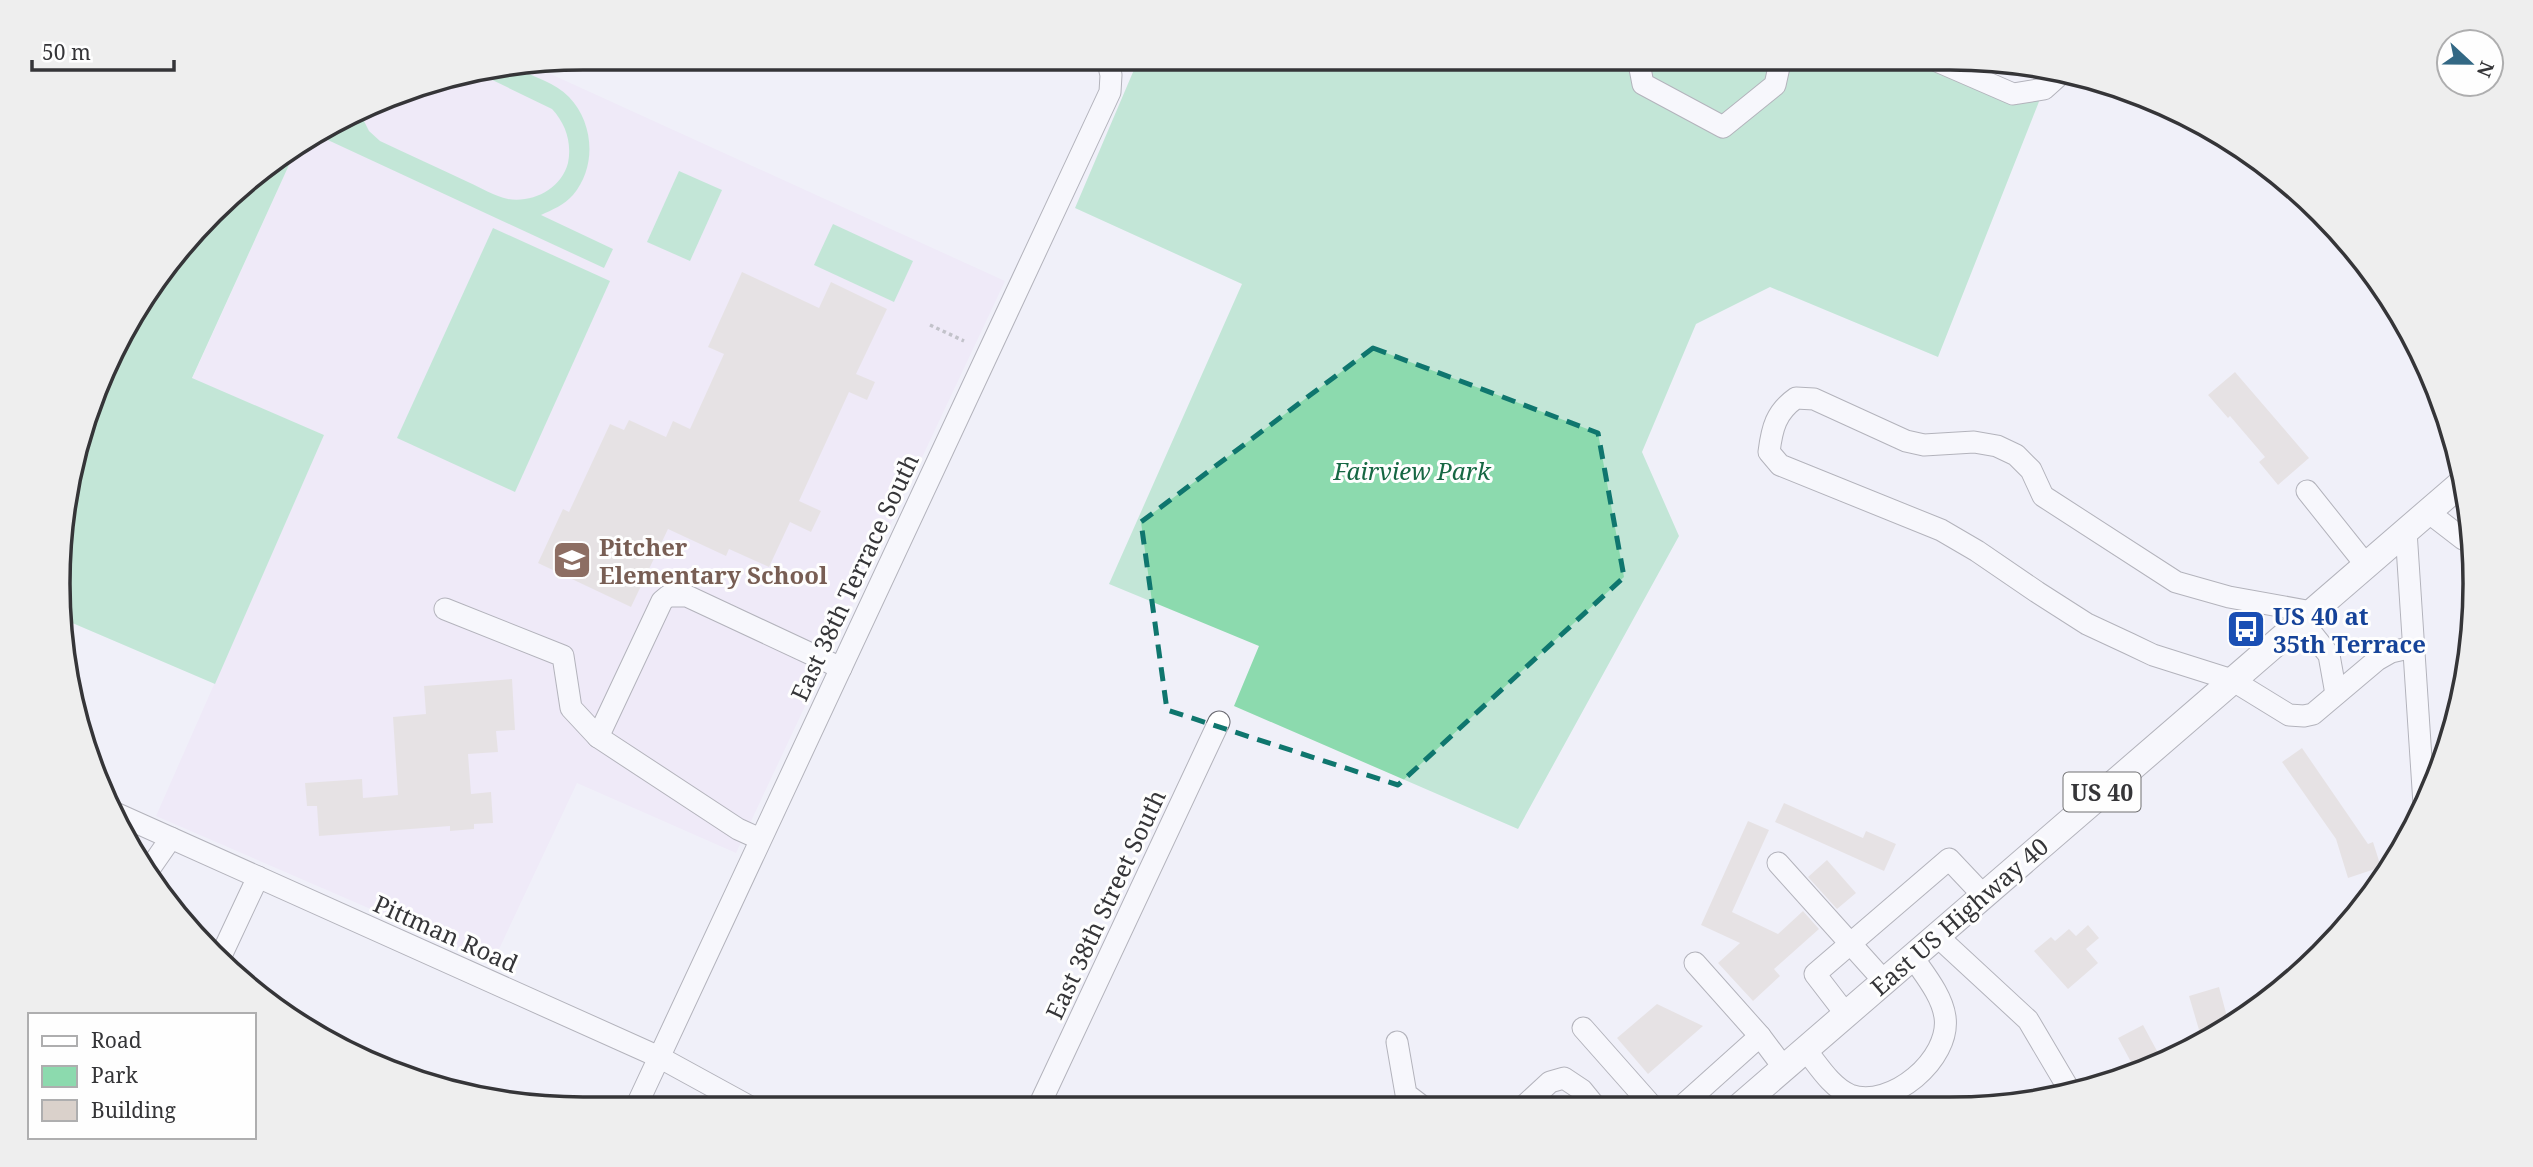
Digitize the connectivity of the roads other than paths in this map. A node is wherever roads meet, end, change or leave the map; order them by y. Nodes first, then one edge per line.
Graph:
1 (1110, 70) edge
2 (1640, 70) edge
3 (1778, 70) edge
4 (1958, 70) edge
5 (2053, 81) edge
6 (2454, 489) edge
7 (2307, 491) dead end
8 (2428, 512) junction
9 (2406, 531) junction
10 (2461, 537) edge
11 (2366, 565) junction
12 (444, 610) dead end
13 (2307, 616) junction
14 (2413, 647) junction
15 (841, 668) junction
16 (2232, 680) junction
17 (2336, 694) junction
18 (1219, 722) dead end
19 (598, 737) junction
20 (2423, 783) edge
21 (127, 818) edge
22 (170, 838) junction
23 (760, 839) junction
24 (153, 863) edge
25 (1778, 863) dead end
26 (258, 877) junction
27 (1983, 895) junction
28 (1936, 935) junction
29 (1850, 945) junction
30 (224, 950) edge
31 (1912, 956) junction
32 (1695, 963) dead end
33 (1884, 981) junction
34 (1845, 1013) junction
35 (1583, 1028) dead end
36 (1760, 1036) junction
37 (1397, 1042) dead end
38 (1805, 1049) junction
39 (659, 1057) junction
40 (1784, 1068) junction
41 (2066, 1084) edge
42 (641, 1097) edge
43 (732, 1097) edge
44 (1043, 1097) edge
45 (1410, 1097) edge
46 (1534, 1097) edge
47 (1588, 1097) edge
48 (1644, 1097) edge
49 (1692, 1097) edge
50 (1750, 1097) edge
51 (1864, 1097) edge
52 (1880, 1097) edge

1 - 15 street, East 38th Terrace South
2 - 3 street
4 - 5 street
6 - 8 main road, East US Highway 40 / US 40
7 - 11 street
8 - 9 main road, East US Highway 40 / US 40
8 - 10 street
9 - 11 main road, East US Highway 40 / US 40
9 - 14 street
11 - 13 main road, East US Highway 40 / US 40
12 - 19 street
13 - 16 main road, East US Highway 40 / US 40
13 - 16 street
13 - 17 street
14 - 17 street
14 - 20 street
15 - 19 street
15 - 23 street, East 38th Terrace South
16 - 17 street
16 - 27 main road, East US Highway 40 / US 40
18 - 44 street, East 38th Street South
19 - 23 street
21 - 22 street, Pittman Road
22 - 24 street
22 - 26 street, Pittman Road
23 - 39 street, East 38th Terrace South
25 - 29 street
26 - 30 street
26 - 39 street, Pittman Road
27 - 28 main road, East US Highway 40 / US 40
27 - 29 street
28 - 31 main road, East US Highway 40 / US 40
28 - 41 street
29 - 33 street
29 - 34 street
31 - 33 main road, East US Highway 40 / US 40
31 - 52 street
32 - 36 street
33 - 34 main road, East US Highway 40 / US 40
34 - 38 main road, East US Highway 40 / US 40
35 - 48 street
36 - 40 street
36 - 49 street
37 - 45 street
38 - 40 main road, East US Highway 40 / US 40
38 - 51 street
39 - 42 street, East 38th Terrace South
39 - 43 street, Pittman Road
40 - 50 main road, East US Highway 40 / US 40
46 - 47 street

